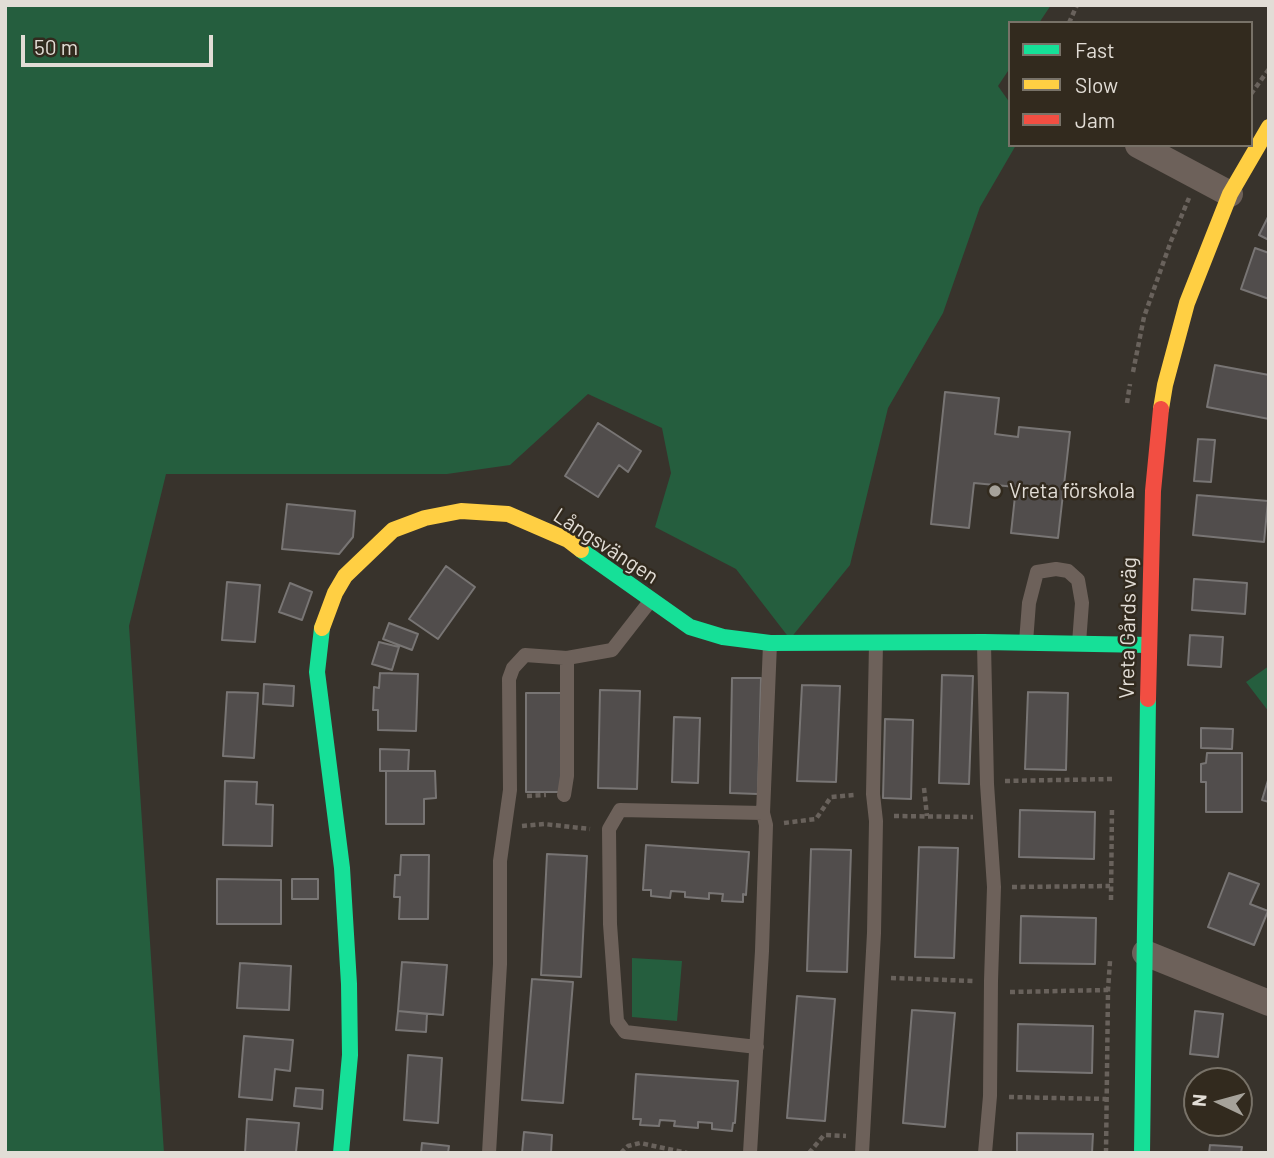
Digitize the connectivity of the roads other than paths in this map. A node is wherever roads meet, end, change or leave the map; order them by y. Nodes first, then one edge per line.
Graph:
1 (1269, 127) edge
2 (1142, 147) edge
3 (1230, 194) junction
4 (652, 600) junction
5 (984, 642) junction
6 (769, 643) junction
7 (876, 643) junction
8 (1026, 643) junction
9 (1079, 643) junction
10 (1149, 645) junction
11 (567, 658) junction
12 (564, 794) dead end
13 (764, 819) junction
14 (1145, 953) junction
15 (1269, 1003) edge
16 (757, 1047) junction
17 (341, 1153) edge
18 (489, 1153) edge
19 (750, 1153) edge
20 (862, 1153) edge
21 (985, 1153) edge
22 (1142, 1153) edge

1 - 3 street, Vreta Gårds väg
2 - 3 street
3 - 10 street, Vreta Gårds väg
4 - 6 street, Långsvängen
4 - 11 lane
4 - 17 street, Långsvängen
5 - 7 street, Långsvängen
5 - 8 street, Långsvängen
5 - 21 lane
6 - 7 street, Långsvängen
6 - 13 lane
7 - 20 lane
8 - 9 street, Långsvängen
8 - 9 lane
9 - 10 street, Långsvängen
10 - 14 street, Vreta Gårds väg
11 - 12 lane
11 - 18 lane
13 - 16 lane
13 - 16 lane
14 - 15 street
14 - 22 street, Vreta Gårds väg
16 - 19 lane

